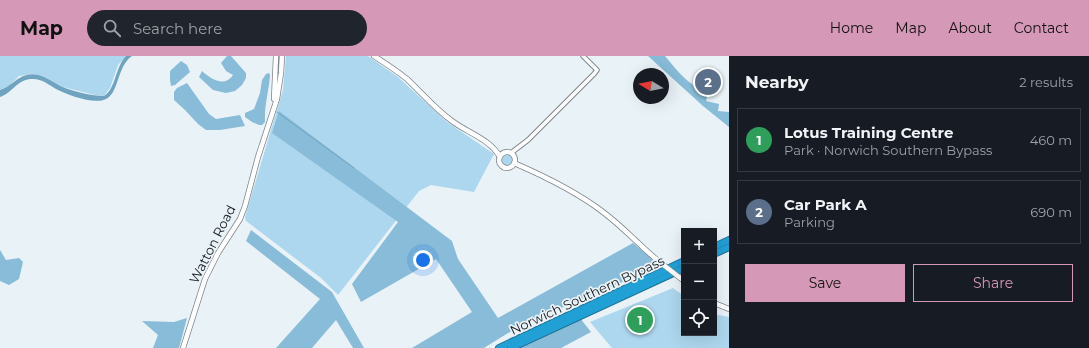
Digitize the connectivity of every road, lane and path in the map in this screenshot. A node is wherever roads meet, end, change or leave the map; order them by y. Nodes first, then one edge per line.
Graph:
1 (276, 56) edge
2 (282, 56) edge
3 (374, 56) edge
4 (583, 56) edge
5 (274, 105) junction
6 (511, 153) junction
7 (502, 155) junction
8 (514, 164) junction
9 (729, 240) edge
10 (717, 246) edge
11 (729, 247) edge
12 (717, 253) edge
13 (681, 262) edge
14 (681, 269) edge
15 (681, 279) edge
16 (717, 304) edge
17 (729, 309) edge
18 (183, 348) edge
19 (499, 348) edge
20 (512, 348) edge

1 - 5 street, Watton Road
2 - 5 street, Watton Road
3 - 7 street
4 - 6 street
5 - 18 street, Watton Road
6 - 7 street
6 - 8 street
7 - 8 street
8 - 15 street, bridge
9 - 10 highway
11 - 12 highway
13 - 19 highway, Norwich Southern Bypass
14 - 20 highway, Norwich Southern Bypass
16 - 17 street

